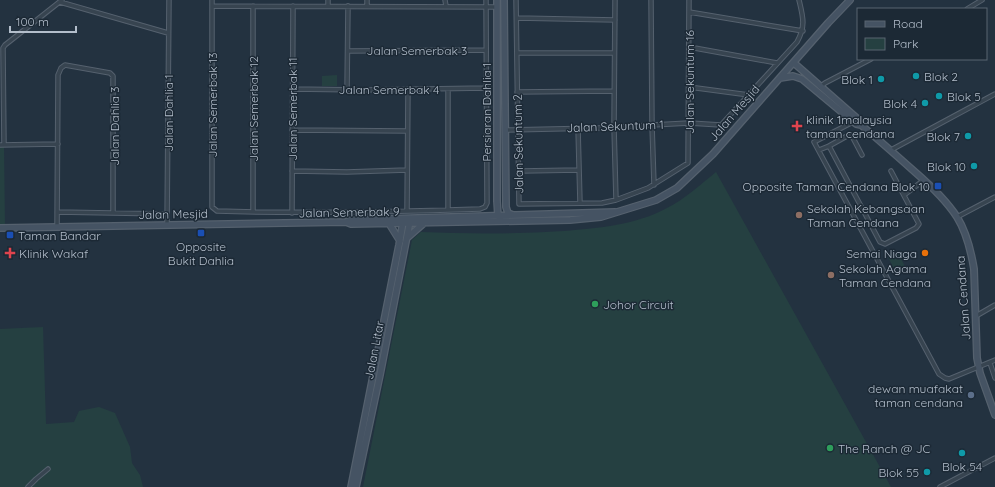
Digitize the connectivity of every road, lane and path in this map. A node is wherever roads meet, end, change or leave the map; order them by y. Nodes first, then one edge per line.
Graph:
1 (169, 0) edge
2 (212, 0) edge
3 (328, 0) edge
4 (366, 0) edge
5 (445, 0) edge
6 (486, 0) edge
7 (496, 0) edge
8 (504, 0) edge
9 (516, 0) edge
10 (615, 0) edge
11 (651, 0) edge
12 (689, 0) edge
13 (799, 0) edge
14 (850, 0) edge
15 (982, 0) edge
16 (61, 1) edge
17 (212, 6) junction
18 (253, 6) junction
19 (293, 6) junction
20 (328, 6) junction
21 (348, 6) junction
22 (367, 6) junction
23 (446, 6) junction
24 (487, 6) junction
25 (497, 7) junction
26 (969, 8) edge
27 (689, 12) junction
28 (517, 18) junction
29 (615, 20) junction
30 (802, 31) junction
31 (168, 33) junction
32 (689, 47) junction
33 (486, 50) junction
34 (348, 51) junction
35 (517, 53) junction
36 (614, 53) junction
37 (869, 60) edge
38 (794, 62) junction
39 (777, 63) junction
40 (780, 78) junction
41 (688, 87) junction
42 (486, 88) junction
43 (292, 89) junction
44 (408, 89) junction
45 (448, 89) junction
46 (819, 89) junction
47 (347, 90) junction
48 (614, 91) junction
49 (517, 92) junction
50 (995, 94) edge
51 (749, 95) junction
52 (855, 120) junction
53 (688, 123) junction
54 (652, 125) junction
55 (614, 127) junction
56 (578, 128) junction
57 (292, 130) junction
58 (505, 130) junction
59 (518, 130) junction
60 (407, 131) junction
61 (2, 144) edge
62 (58, 144) junction
63 (829, 146) junction
64 (819, 150) junction
65 (891, 150) junction
66 (862, 155) dead end
67 (688, 163) joint
68 (407, 170) junction
69 (579, 170) junction
70 (292, 171) junction
71 (521, 171) dead end
72 (891, 171) dead end
73 (924, 180) junction
74 (654, 185) junction
75 (904, 195) junction
76 (995, 197) edge
77 (616, 200) junction
78 (497, 201) junction
79 (507, 201) junction
80 (580, 203) junction
81 (214, 210) joint
82 (448, 210) junction
83 (407, 211) junction
84 (57, 212) junction
85 (253, 212) junction
86 (615, 212) junction
87 (113, 213) junction
88 (292, 213) junction
89 (167, 214) junction
90 (498, 216) junction
91 (513, 216) junction
92 (957, 217) junction
93 (403, 221) junction
94 (410, 221) junction
95 (346, 222) junction
96 (503, 222) junction
97 (424, 224) junction
98 (167, 225) junction
99 (390, 225) junction
100 (57, 227) junction
101 (0, 228) edge
102 (407, 238) junction
103 (400, 241) junction
104 (995, 305) edge
105 (976, 316) junction
106 (995, 360) edge
107 (990, 363) junction
108 (979, 367) junction
109 (995, 378) edge
110 (995, 415) edge
111 (995, 458) edge
112 (48, 469) dead end
113 (28, 487) edge
114 (351, 487) edge
115 (356, 487) edge
116 (940, 487) edge

1 - 31 street, Jalan Dahlia 1
2 - 17 street, Jalan Semerbak 13
3 - 20 street
4 - 22 street
5 - 23 street
6 - 24 street
7 - 25 main road, Persiaran Dahlia 1
8 - 58 main road, Persiaran Dahlia 1
9 - 28 street, Jalan Sekuntum 2
10 - 29 street
11 - 54 street
12 - 27 street, Jalan Sekuntum 16
13 - 30 street
14 - 38 main road, Jalan Mesjid
15 - 26 street
16 - 31 street
16 - 61 street
17 - 18 street
17 - 81 street, Jalan Semerbak 13
18 - 19 street
18 - 85 street, Jalan Semerbak 12
19 - 20 street
19 - 43 street, Jalan Semerbak 11
20 - 21 street
21 - 22 street
21 - 34 street
22 - 23 street
23 - 24 street
24 - 25 street
24 - 33 street
25 - 78 main road, Persiaran Dahlia 1
27 - 30 street
27 - 32 street, Jalan Sekuntum 16
28 - 29 street
28 - 35 street, Jalan Sekuntum 2
29 - 36 street
30 - 39 street
31 - 89 street, Jalan Dahlia 1
32 - 39 street
32 - 41 street, Jalan Sekuntum 16
33 - 34 street, Jalan Semerbak 3
33 - 42 street
34 - 47 street
35 - 36 street
35 - 49 street, Jalan Sekuntum 2
36 - 48 street
37 - 46 street
38 - 40 main road, Jalan Mesjid
38 - 46 main road, Jalan Cendana
39 - 51 street
40 - 46 main road, Jalan Cendana
40 - 86 main road, Jalan Mesjid
41 - 51 street
41 - 53 street, Jalan Sekuntum 16
42 - 45 street, Jalan Semerbak 4
42 - 82 street, Jalan Semerbak 9
43 - 47 street, Jalan Semerbak 4
43 - 57 street, Jalan Semerbak 11
44 - 45 street, Jalan Semerbak 4
44 - 47 street, Jalan Semerbak 4
44 - 60 street
45 - 82 street
46 - 52 main road, Jalan Cendana
48 - 49 street
48 - 55 street
49 - 59 street, Jalan Sekuntum 2
50 - 65 street
51 - 53 street, Jalan Sekuntum 1
52 - 64 street
52 - 65 main road, Jalan Cendana
53 - 54 street, Jalan Sekuntum 1
53 - 67 street, Jalan Sekuntum 16
54 - 55 street, Jalan Sekuntum 1
54 - 74 street
55 - 56 street, Jalan Sekuntum 1
55 - 77 street
56 - 59 street, Jalan Sekuntum 1
56 - 69 street
57 - 60 street
57 - 70 street, Jalan Semerbak 11
58 - 59 street, Jalan Sekuntum 1
58 - 79 main road, Persiaran Dahlia 1
59 - 80 street, Jalan Sekuntum 2
60 - 68 street
61 - 62 street
62 - 84 street
62 - 87 street, Jalan Dahlia 3
63 - 64 street
63 - 66 street
63 - 75 street
64 - 108 street
65 - 73 main road, Jalan Cendana
67 - 74 street, Jalan Sekuntum 2
68 - 70 street
68 - 83 street
69 - 71 street
69 - 80 street
70 - 88 street, Jalan Semerbak 11
72 - 75 street
73 - 75 street
73 - 92 main road, Jalan Cendana
74 - 77 street, Jalan Sekuntum 2
76 - 92 street
77 - 80 street, Jalan Sekuntum 2
78 - 79 main road
78 - 90 main road, Persiaran Dahlia 1
79 - 91 main road, Persiaran Dahlia 1
81 - 85 street, Jalan Semerbak 9
82 - 83 street, Jalan Semerbak 9
83 - 88 street, Jalan Semerbak 9
84 - 87 street
84 - 100 street
85 - 88 street, Jalan Semerbak 9
86 - 91 main road, Jalan Mesjid
86 - 96 main road, Jalan Mesjid
87 - 89 street
89 - 98 street, Jalan Dahlia 1
90 - 91 main road, Jalan Mesjid
90 - 94 main road, Jalan Mesjid
90 - 96 main road
92 - 105 main road, Jalan Cendana
93 - 94 main road, Jalan Mesjid
93 - 95 main road, Jalan Mesjid
93 - 99 main road, Jalan Mesjid
93 - 103 main road, Jalan Litar
94 - 97 main road, Jalan Mesjid
94 - 102 main road, Jalan Litar
95 - 98 main road, Jalan Mesjid
95 - 99 main road, Jalan Mesjid
96 - 97 main road, Jalan Mesjid
97 - 102 main road
98 - 100 main road, Jalan Mesjid
99 - 103 main road
100 - 101 main road, Jalan Mesjid
102 - 115 main road, Jalan Litar
103 - 114 main road, Jalan Litar
104 - 105 street
105 - 108 main road, Jalan Cendana
106 - 107 street
107 - 108 street
107 - 109 street
108 - 110 main road, Jalan Cendana
111 - 116 street
112 - 113 street

